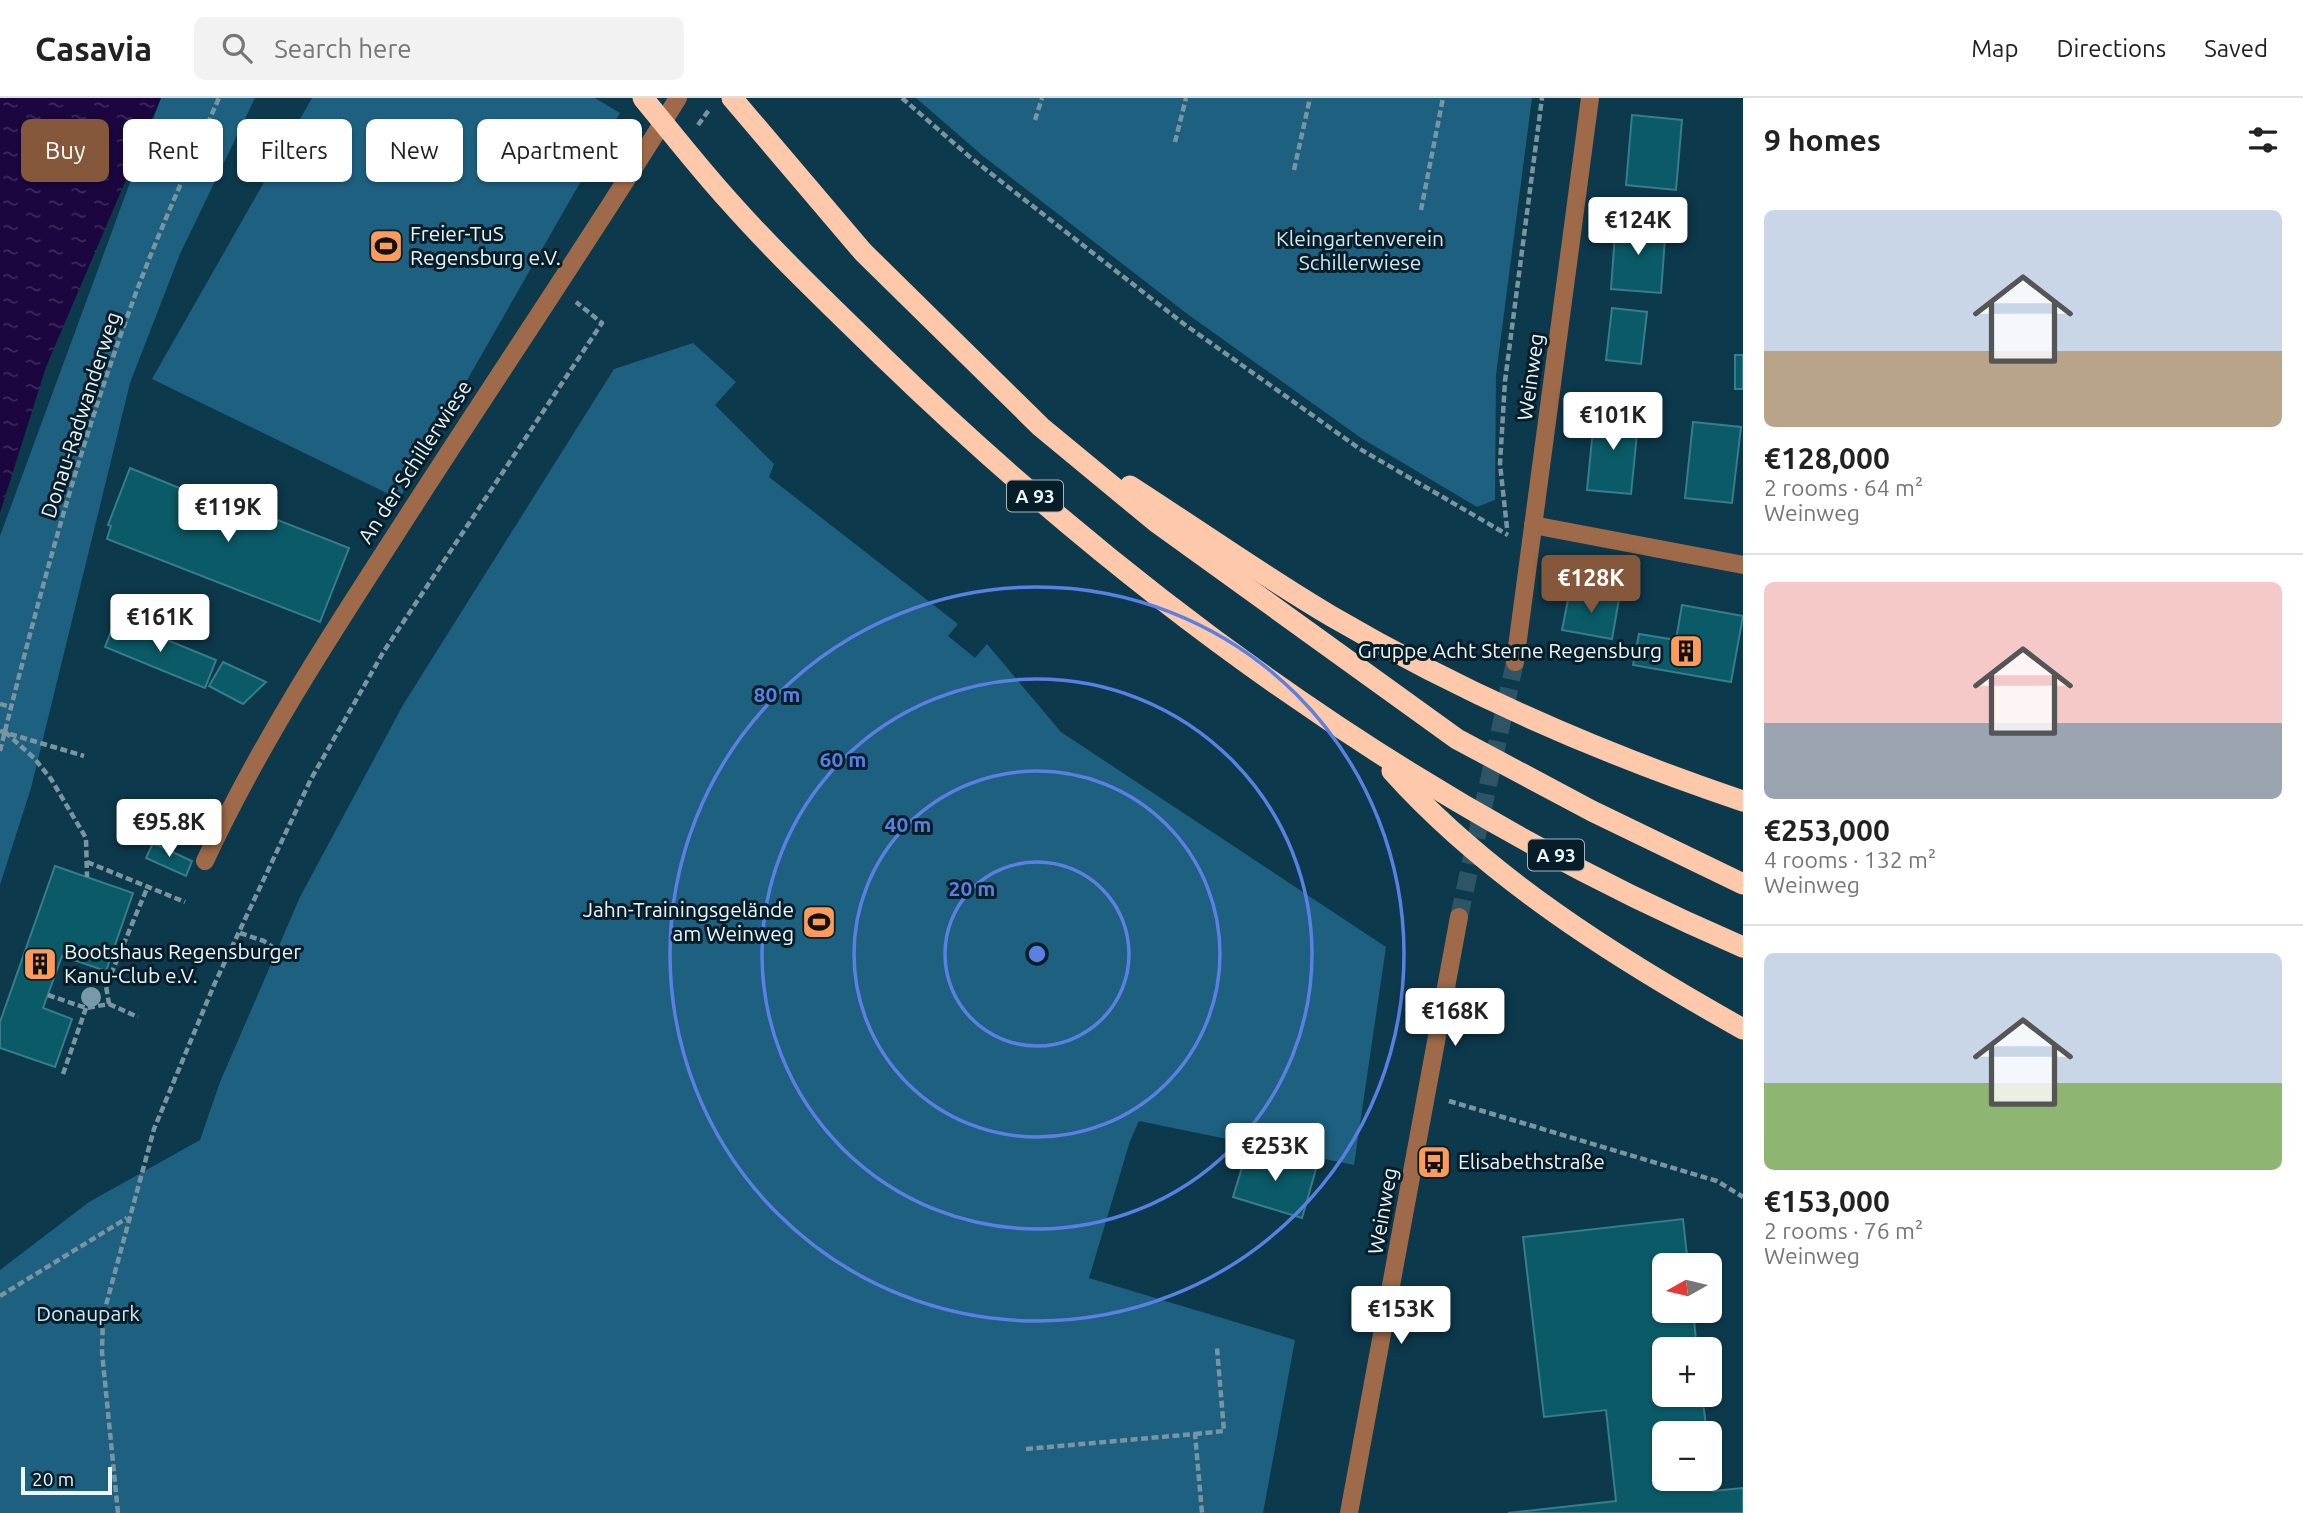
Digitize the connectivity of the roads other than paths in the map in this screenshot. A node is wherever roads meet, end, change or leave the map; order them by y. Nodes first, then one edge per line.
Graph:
1 (643, 98) edge
2 (678, 98) edge
3 (732, 98) edge
4 (1590, 98) edge
5 (1041, 427) junction
6 (1533, 525) junction
7 (1743, 565) edge
8 (1515, 663) tunnel mouth
9 (1374, 752) junction
10 (1743, 801) edge
11 (205, 860) dead end
12 (1743, 884) edge
13 (1459, 917) tunnel mouth
14 (1743, 947) edge
15 (1743, 1029) edge
16 (1349, 1513) edge

1 - 9 highway, A 93
2 - 11 street, An der Schillerwiese
3 - 5 highway, A 93
4 - 6 street, Weinweg
5 - 10 highway
5 - 12 highway, A 93
6 - 7 street
6 - 8 street, Weinweg
9 - 14 highway, A 93
9 - 15 highway
13 - 16 street, Weinweg

